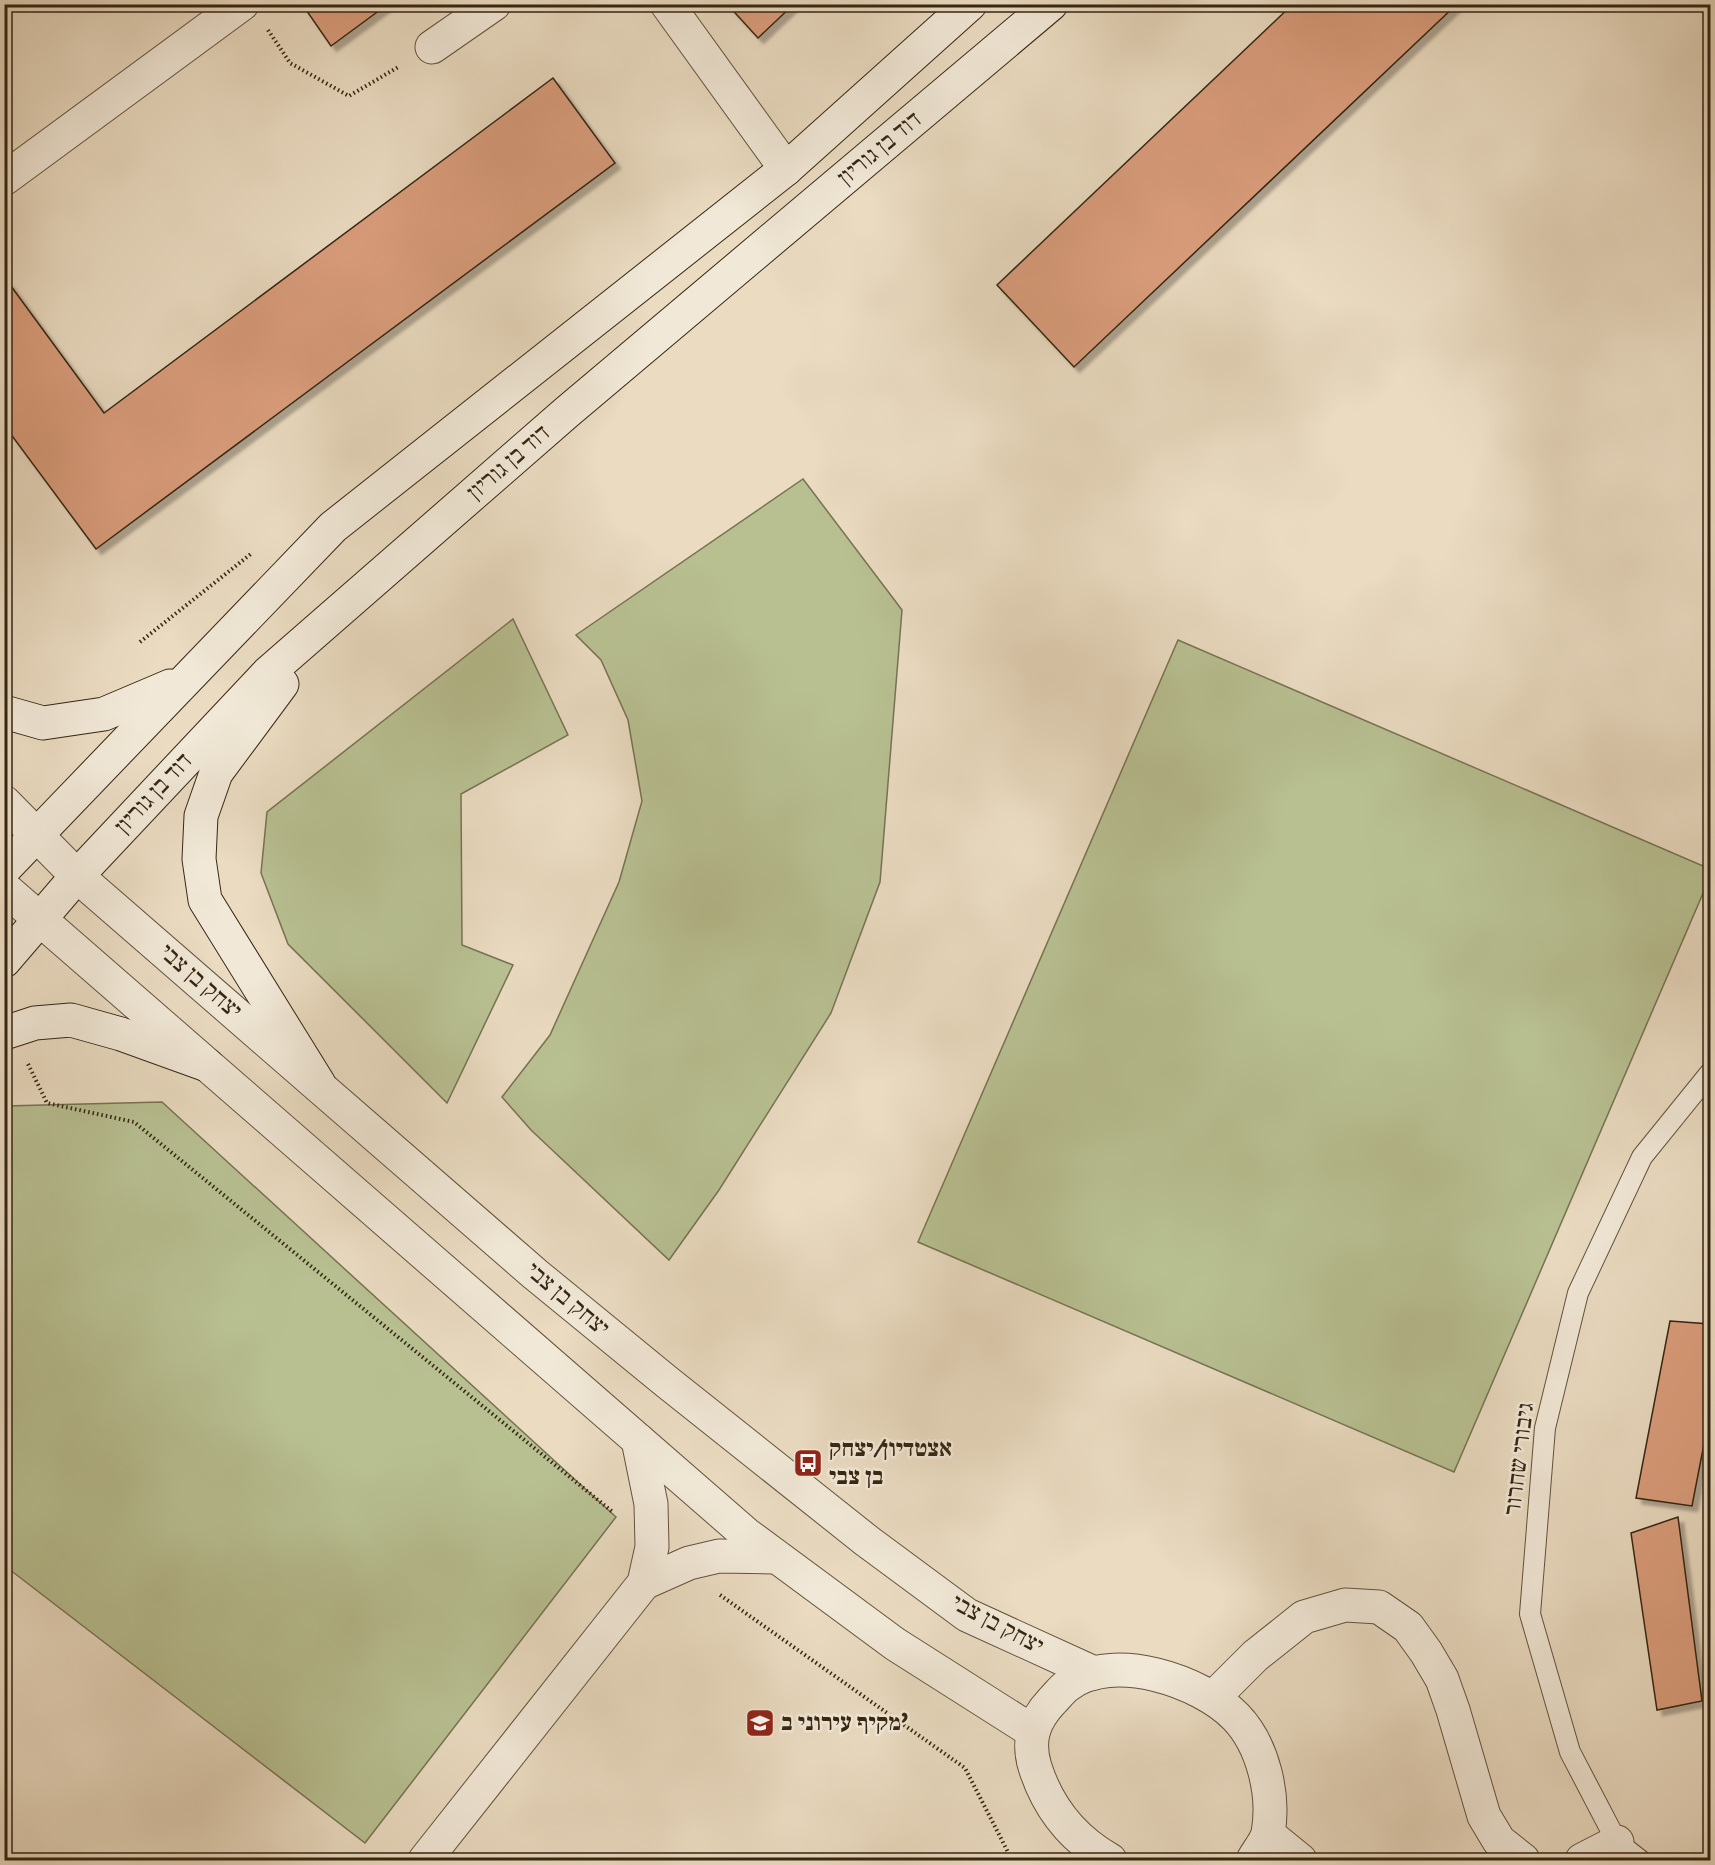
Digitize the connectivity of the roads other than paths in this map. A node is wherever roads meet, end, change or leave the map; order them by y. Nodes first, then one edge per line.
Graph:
1 (494, 4) edge
2 (667, 4) edge
3 (970, 4) edge
4 (1051, 4) edge
5 (253, 14) edge
6 (432, 47) road end
7 (786, 169) junction
8 (4, 179) edge
9 (331, 618) junction
10 (183, 680) junction
11 (4, 712) edge
12 (4, 802) edge
13 (36, 836) junction
14 (4, 869) edge
15 (77, 876) junction
16 (4, 888) edge
17 (39, 919) junction
18 (4, 962) edge
19 (8, 1032) edge
20 (207, 1065) junction
21 (1710, 1074) edge
22 (319, 1084) junction
23 (638, 1440) junction
24 (776, 1557) junction
25 (644, 1583) junction
26 (1094, 1673) junction
27 (1213, 1698) junction
28 (1032, 1731) junction
29 (1260, 1847) edge
30 (1629, 1851) edge
31 (425, 1860) edge
32 (1110, 1860) edge
33 (1300, 1860) edge
34 (1523, 1860) edge
35 (1582, 1860) edge

1 - 6 street
2 - 7 street
3 - 7 street, דוד בן גוריון
4 - 9 street, דוד בן גוריון
5 - 8 street
7 - 10 street, דוד בן גוריון
9 - 15 street, דוד בן גוריון
9 - 22 street
10 - 11 street
10 - 13 street, דוד בן גוריון
12 - 13 street, יצחק בן צבי
13 - 14 street, דוד בן גוריון
13 - 15 street, יצחק בן צבי
15 - 17 street, דוד בן גוריון
15 - 22 street, יצחק בן צבי
16 - 17 street
17 - 18 street, דוד בן גוריון
17 - 20 street
19 - 20 street
20 - 23 street
21 - 30 lane, גיבורי שחרור
22 - 26 street, יצחק בן צבי
23 - 24 street
23 - 25 street
24 - 25 street
24 - 28 street
25 - 31 street
26 - 27 street
26 - 28 street
27 - 29 street
27 - 34 street
28 - 32 street
29 - 33 street
30 - 35 street

